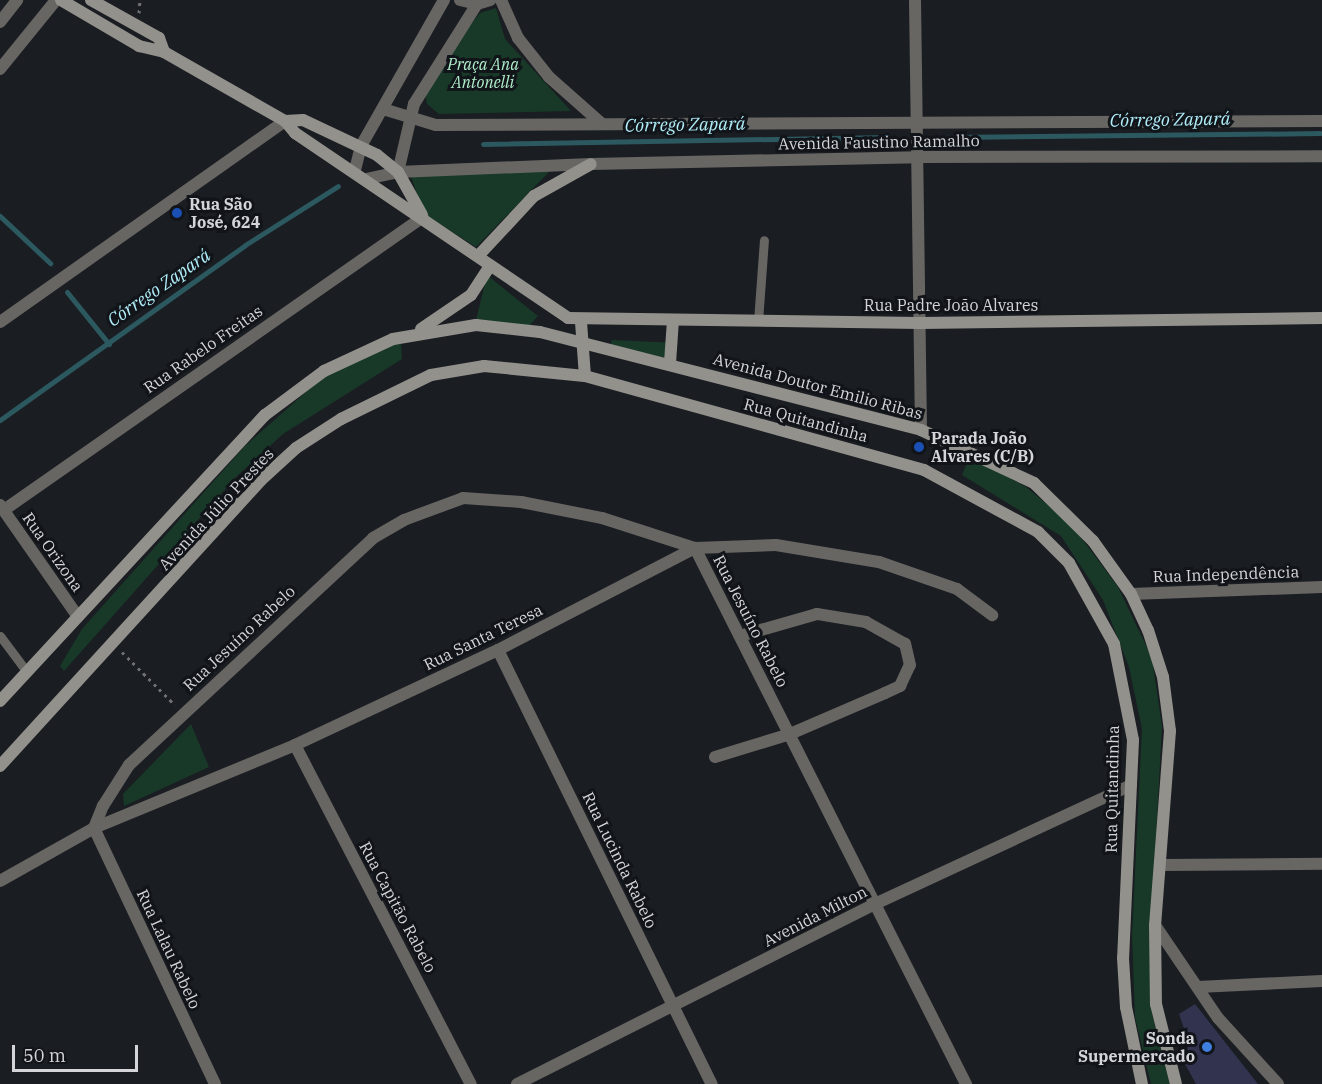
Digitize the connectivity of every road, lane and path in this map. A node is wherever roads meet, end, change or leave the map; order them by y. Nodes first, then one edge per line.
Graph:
1 (17, 0) edge
2 (56, 0) edge
3 (61, 0) edge
4 (91, 0) edge
5 (444, 0) edge
6 (460, 0) edge
7 (490, 0) edge
8 (501, 0) edge
9 (915, 0) edge
10 (477, 4) junction
11 (0, 22) edge
12 (164, 52) junction
13 (0, 69) edge
14 (383, 108) junction
15 (408, 120) junction
16 (285, 121) junction
17 (1322, 121) edge
18 (601, 123) junction
19 (916, 123) junction
20 (361, 146) junction
21 (918, 156) junction
22 (1322, 156) edge
23 (591, 164) junction
24 (354, 170) junction
25 (398, 172) junction
26 (366, 179) junction
27 (423, 217) junction
28 (764, 240) dead end
29 (478, 256) junction
30 (490, 266) junction
31 (1322, 318) edge
32 (673, 320) junction
33 (758, 321) junction
34 (0, 322) edge
35 (581, 322) junction
36 (920, 323) junction
37 (413, 333) junction
38 (582, 340) junction
39 (670, 363) junction
40 (585, 376) junction
41 (921, 430) junction
42 (2, 508) edge
43 (695, 549) junction
44 (1322, 587) edge
45 (1131, 594) junction
46 (992, 615) dead end
47 (78, 617) junction
48 (0, 636) edge
49 (740, 636) junction
50 (114, 645) junction
51 (498, 650) junction
52 (27, 672) junction
53 (0, 701) edge
54 (183, 713) junction
55 (790, 734) junction
56 (295, 745) junction
57 (715, 757) dead end
58 (0, 766) edge
59 (1131, 785) junction
60 (94, 828) junction
61 (1322, 864) edge
62 (1160, 865) junction
63 (0, 881) edge
64 (877, 903) junction
65 (1155, 925) junction
66 (1322, 981) edge
67 (1198, 987) junction
68 (673, 1005) junction
69 (215, 1084) edge
70 (471, 1084) edge
71 (517, 1084) edge
72 (712, 1084) edge
73 (966, 1084) edge
74 (1142, 1084) edge
75 (1176, 1084) edge
76 (1278, 1084) edge

1 - 11 street
2 - 13 street
3 - 12 main road
4 - 12 main road
5 - 14 street
6 - 10 street
7 - 10 street
8 - 18 street
9 - 19 street
10 - 15 street
12 - 16 main road
14 - 15 street, Avenida Faustino Ramalho
14 - 20 street
15 - 18 street, Avenida Faustino Ramalho
15 - 25 street
16 - 20 main road
16 - 24 main road
16 - 34 street
17 - 19 street, Avenida Faustino Ramalho
18 - 19 street, Avenida Faustino Ramalho
19 - 21 street
20 - 24 street
20 - 25 main road
21 - 22 street, Avenida Faustino Ramalho
21 - 23 street, Avenida Faustino Ramalho
21 - 36 street
23 - 25 street, Avenida Faustino Ramalho
23 - 29 main road
24 - 26 main road
25 - 26 street, Avenida Faustino Ramalho
25 - 27 main road
26 - 27 main road
27 - 29 main road
27 - 42 street, Rua Rabelo Freitas
28 - 33 lane
29 - 30 main road
30 - 35 main road
30 - 37 main road
31 - 36 main road, Rua Padre João Alvares
32 - 33 main road, Rua Padre João Alvares
32 - 35 main road, Rua Padre João Alvares
32 - 39 main road
33 - 36 main road, Rua Padre João Alvares
35 - 38 main road
36 - 41 street
37 - 38 main road, Avenida Júlio Prestes
37 - 47 main road, Avenida Júlio Prestes
38 - 39 main road, Avenida Doutor Emilio Ribas
38 - 40 main road
39 - 41 main road, Avenida Doutor Emilio Ribas
40 - 50 main road, Avenida Júlio Prestes
40 - 59 main road, Rua Quitandinha
41 - 45 main road, Avenida Doutor Emilio Ribas
42 - 47 street, Rua Orizona
43 - 46 street, Rua Santa Teresa
43 - 49 street, Rua Jesuíno Rabelo
43 - 51 street, Rua Santa Teresa
43 - 54 street, Rua Jesuíno Rabelo
44 - 45 street, Rua Independência
45 - 62 main road, Avenida Doutor Emilio Ribas
47 - 52 main road, Avenida Júlio Prestes
48 - 52 lane
49 - 55 street, Rua Jesuíno Rabelo
49 - 55 street
50 - 54 path
50 - 58 main road, Avenida Júlio Prestes
51 - 56 street, Rua Santa Teresa
51 - 68 street, Rua Lucinda Rabelo
52 - 53 main road, Avenida Júlio Prestes
54 - 60 street, Rua Jesuíno Rabelo
55 - 57 street
55 - 64 street, Rua Jesuíno Rabelo
56 - 60 street, Rua Santa Teresa
56 - 70 street, Rua Capitão Rabelo
59 - 64 street, Avenida Milton
59 - 74 main road, Rua Quitandinha
60 - 63 street, Rua Santa Teresa
60 - 69 street, Rua Lalau Rabelo
61 - 62 street
62 - 65 main road, Avenida Doutor Emilio Ribas
64 - 68 street, Avenida Milton
64 - 73 street, Rua Jesuíno Rabelo
65 - 67 street
65 - 75 main road, Avenida Doutor Emilio Ribas
66 - 67 street
67 - 76 street
68 - 71 street, Avenida Milton
68 - 72 street, Rua Lucinda Rabelo

